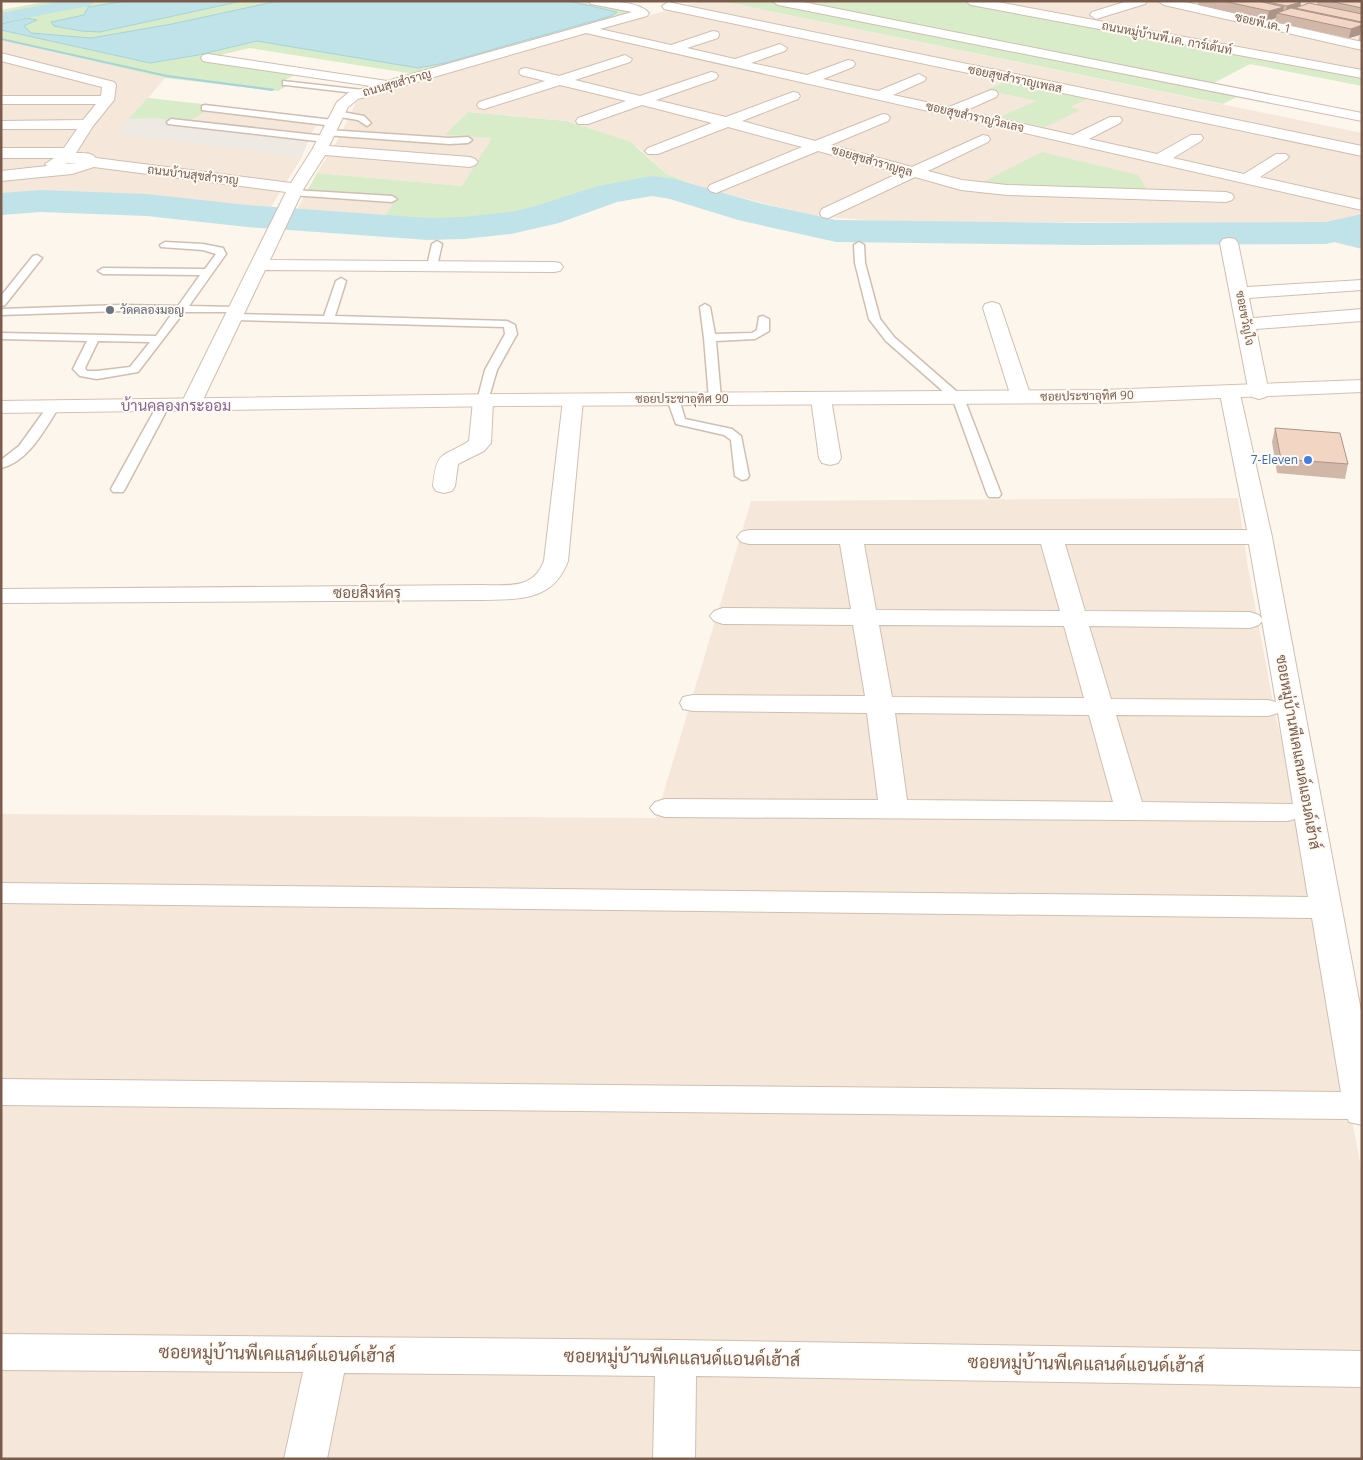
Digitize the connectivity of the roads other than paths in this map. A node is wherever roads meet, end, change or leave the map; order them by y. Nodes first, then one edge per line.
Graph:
1 (595, 1) edge
2 (689, 1) edge
3 (778, 1) edge
4 (972, 1) edge
5 (1141, 1) edge
6 (1164, 1) edge
7 (656, 10) junction
8 (1209, 11) junction
9 (1096, 15) dead end
10 (1182, 20) dead end
11 (1273, 26) junction
12 (588, 30) junction
13 (1247, 33) dead end
14 (713, 35) dead end
15 (1336, 40) junction
16 (1362, 46) edge
17 (780, 48) dead end
18 (672, 49) junction
19 (1305, 50) dead end
20 (1, 57) edge
21 (208, 58) dead end
22 (626, 59) dead end
23 (480, 60) junction
24 (737, 64) junction
25 (848, 64) dead end
26 (513, 71) junction
27 (1362, 74) edge
28 (20, 76) dead end
29 (76, 76) junction
30 (711, 76) dead end
31 (919, 78) dead end
32 (560, 80) junction
33 (808, 80) junction
34 (286, 82) dead end
35 (391, 84) junction
36 (363, 92) junction
37 (991, 94) dead end
38 (794, 96) dead end
39 (879, 96) junction
40 (1, 100) edge
41 (107, 100) junction
42 (643, 100) junction
43 (484, 105) dead end
44 (205, 108) dead end
45 (952, 112) junction
46 (1362, 117) edge
47 (883, 118) dead end
48 (1115, 120) dead end
49 (583, 121) dead end
50 (172, 122) dead end
51 (728, 122) junction
52 (367, 123) dead end
53 (87, 124) junction
54 (1, 125) edge
55 (329, 132) junction
56 (1196, 138) dead end
57 (983, 139) dead end
58 (468, 140) dead end
59 (1075, 140) junction
60 (817, 146) junction
61 (1362, 150) edge
62 (653, 152) dead end
63 (1, 153) edge
64 (1281, 157) dead end
65 (1160, 159) junction
66 (66, 160) junction
67 (470, 162) dead end
68 (910, 172) junction
69 (1, 176) edge
70 (1246, 179) junction
71 (1362, 186) edge
72 (716, 188) dead end
73 (293, 195) junction
74 (1226, 197) dead end
75 (392, 199) dead end
76 (1340, 200) junction
77 (1362, 205) edge
78 (828, 213) dead end
79 (1229, 243) dead end
80 (437, 244) dead end
81 (165, 245) dead end
82 (859, 245) dead end
83 (37, 258) dead end
84 (259, 265) junction
85 (432, 266) junction
86 (554, 267) dead end
87 (103, 271) dead end
88 (208, 272) junction
89 (341, 282) dead end
90 (1362, 285) edge
91 (1240, 293) junction
92 (1, 303) edge
93 (705, 307) dead end
94 (992, 308) dead end
95 (182, 309) junction
96 (1, 312) edge
97 (234, 314) junction
98 (1362, 315) edge
99 (330, 319) junction
100 (763, 319) dead end
101 (1246, 324) junction
102 (1, 336) edge
103 (94, 338) junction
104 (710, 338) junction
105 (160, 339) junction
106 (1362, 386) edge
107 (1259, 393) junction
108 (1230, 394) junction
109 (1022, 397) junction
110 (958, 398) junction
111 (673, 399) junction
112 (715, 399) junction
113 (820, 399) junction
114 (573, 400) junction
115 (483, 401) junction
116 (164, 404) junction
117 (191, 404) junction
118 (54, 406) junction
119 (1, 407) edge
120 (830, 458) dead end
121 (1, 464) edge
122 (742, 476) dead end
123 (444, 486) dead end
124 (118, 490) dead end
125 (994, 494) dead end
126 (749, 537) dead end
127 (1051, 537) junction
128 (1260, 537) junction
129 (851, 538) junction
130 (1, 596) edge
131 (723, 616) dead end
132 (866, 617) junction
133 (1075, 618) junction
134 (1250, 620) dead end
135 (693, 703) dead end
136 (880, 704) junction
137 (1100, 707) junction
138 (1268, 708) dead end
139 (665, 808) dead end
140 (894, 810) junction
141 (1130, 810) junction
142 (1287, 812) dead end
143 (1, 893) edge
144 (1325, 908) junction
145 (1, 1092) edge
146 (1361, 1109) edge
147 (1, 1352) edge
148 (327, 1355) junction
149 (676, 1358) junction
150 (1362, 1369) edge
151 (305, 1459) edge
152 (674, 1459) edge

1 - 7 street
2 - 7 street, ถนนสุขสำราญ
3 - 46 street
4 - 27 street, ถนนหมู่บ้านพี.เค. การ์เด้นท์
5 - 9 street
6 - 8 street, ซอยพี.เค. 1
7 - 12 street, ถนนสุขสำราญ
7 - 61 street, ซอยสุขสำราญเพลส
8 - 10 street
8 - 11 street, ซอยพี.เค. 1
11 - 13 street
11 - 15 street, ซอยพี.เค. 1
12 - 18 street, ซอยสุขสำราญวิลเลจ
12 - 23 street, ถนนสุขสำราญ
14 - 18 street
15 - 16 street, ซอยพี.เค. 1
15 - 19 street
17 - 24 street
18 - 24 street, ซอยสุขสำราญวิลเลจ
20 - 29 street
21 - 35 street
22 - 32 street
23 - 26 street, ซอยสุขสำราญคูล
23 - 26 street, ซอยสุขสำราญคูล
23 - 35 street, ถนนสุขสำราญ
24 - 33 street, ซอยสุขสำราญวิลเลจ
25 - 33 street
26 - 32 street, ซอยสุขสำราญคูล
28 - 29 street
29 - 41 street
30 - 42 street
31 - 39 street
32 - 42 street, ซอยสุขสำราญคูล
32 - 43 street
33 - 39 street, ซอยสุขสำราญวิลเลจ
34 - 36 lane
35 - 36 street, ถนนสุขสำราญ
36 - 55 street, ถนนสุขสำราญ
37 - 45 street
38 - 51 street
39 - 45 street, ซอยสุขสำราญวิลเลจ
40 - 41 street
41 - 53 street
42 - 49 street
42 - 51 street, ซอยสุขสำราญคูล
44 - 55 lane
45 - 59 street, ซอยสุขสำราญวิลเลจ
47 - 60 street
48 - 59 street
50 - 55 lane
51 - 60 street, ซอยสุขสำราญคูล
51 - 62 street
52 - 55 lane
53 - 54 street
53 - 66 street
55 - 58 lane
55 - 67 street
55 - 73 street, ถนนสุขสำราญ
56 - 65 street
57 - 68 street
59 - 65 street, ซอยสุขสำราญวิลเลจ
60 - 68 street, ซอยสุขสำราญคูล
60 - 72 street
63 - 66 street
64 - 70 street
65 - 70 street, ซอยสุขสำราญวิลเลจ
66 - 69 street
66 - 73 street, ถนนบ้านสุขสำราญ
68 - 74 street, ซอยสุขสำราญคูล
68 - 78 street
70 - 76 street, ซอยสุขสำราญวิลเลจ
71 - 76 street
73 - 75 lane
73 - 84 street, ถนนสุขสำราญ
76 - 77 street, ซอยสุขสำราญวิลเลจ
79 - 91 street, ซอยขวัญใจ
80 - 85 lane
81 - 88 lane
82 - 110 lane
83 - 92 lane
84 - 85 street
84 - 97 street, ถนนสุขสำราญ
85 - 86 street
87 - 88 lane
88 - 95 lane
89 - 99 lane
90 - 91 street
91 - 101 street, ซอยขวัญใจ
93 - 104 lane
94 - 109 street
95 - 96 lane
95 - 97 lane
95 - 105 lane
97 - 99 lane
97 - 117 street, ถนนสุขสำราญ
98 - 101 street
99 - 115 lane
100 - 104 lane
101 - 107 street, ซอยขวัญใจ
102 - 103 lane
103 - 105 lane
103 - 105 lane
104 - 112 lane
106 - 107 street, ซอยประชาอุทิศ 90
107 - 108 street, ซอยประชาอุทิศ 90
108 - 109 street, ซอยประชาอุทิศ 90
108 - 128 street, ซอยหมู่บ้านพีเคแลนด์แอนด์เฮ้าส์
109 - 110 street, ซอยประชาอุทิศ 90
110 - 113 street, ซอยประชาอุทิศ 90
110 - 125 lane
111 - 112 street, ซอยประชาอุทิศ 90
111 - 114 street, ซอยประชาอุทิศ 90
111 - 122 lane
112 - 113 street, ซอยประชาอุทิศ 90
113 - 120 street
114 - 115 street, ซอยประชาอุทิศ 90
114 - 130 street, ซอยสิงห์ครุ
115 - 117 street, ซอยประชาอุทิศ 90
115 - 123 street
116 - 117 street, ซอยประชาอุทิศ 90
116 - 118 street, ซอยประชาอุทิศ 90
116 - 124 lane
118 - 119 street, ซอยประชาอุทิศ 90
118 - 121 lane
126 - 129 street
127 - 128 street
127 - 129 street
127 - 133 street
128 - 144 street, ซอยหมู่บ้านพีเคแลนด์แอนด์เฮ้าส์
129 - 132 street
131 - 132 street
132 - 133 street
132 - 136 street
133 - 134 street
133 - 137 street
135 - 136 street
136 - 137 street
136 - 140 street
137 - 138 street
137 - 141 street
139 - 140 street
140 - 141 street
141 - 142 street
143 - 144 street
144 - 146 street, ซอยหมู่บ้านพีเคแลนด์แอนด์เฮ้าส์
145 - 146 street
147 - 148 street, ซอยหมู่บ้านพีเคแลนด์แอนด์เฮ้าส์
148 - 149 street, ซอยหมู่บ้านพีเคแลนด์แอนด์เฮ้าส์
148 - 151 street
149 - 150 street, ซอยหมู่บ้านพีเคแลนด์แอนด์เฮ้าส์
149 - 152 street

